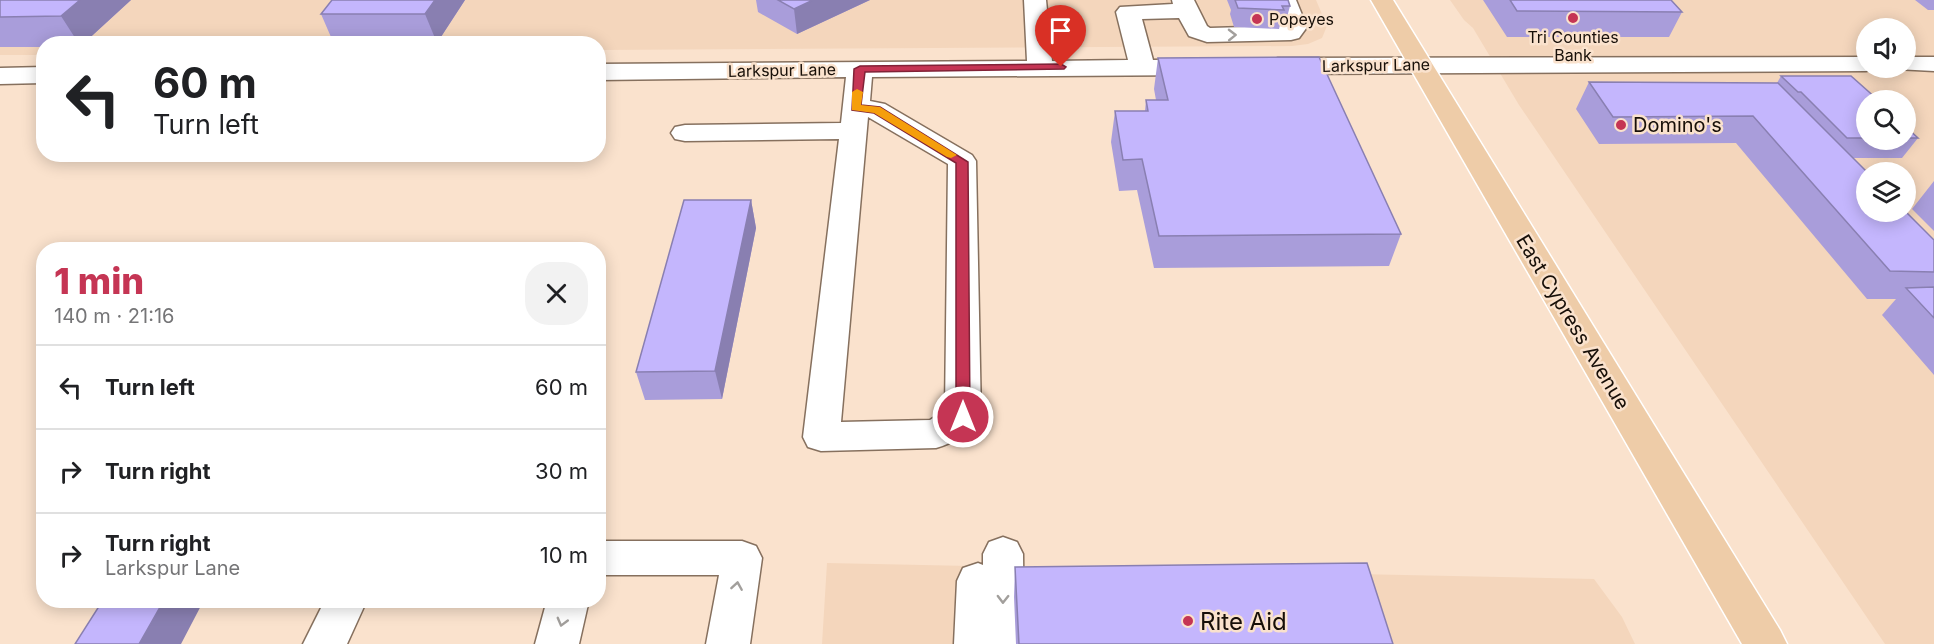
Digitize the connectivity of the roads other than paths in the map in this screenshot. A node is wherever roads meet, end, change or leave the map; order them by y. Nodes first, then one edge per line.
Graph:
1 (1035, 0) edge
2 (1285, 0) edge
3 (1382, 0) edge
4 (1185, 5) edge
5 (1127, 6) edge
6 (1421, 64) junction
7 (1856, 64) edge
8 (1916, 64) edge
9 (1934, 64) edge
10 (1225, 66) edge
11 (1260, 66) edge
12 (1040, 67) junction
13 (1142, 67) junction
14 (860, 69) junction
15 (606, 72) edge
16 (36, 75) edge
17 (0, 76) edge
18 (855, 119) junction
19 (685, 133) dead end
20 (606, 558) edge
21 (342, 608) edge
22 (566, 608) edge
23 (1760, 640) edge
24 (325, 644) edge
25 (556, 644) edge
26 (728, 644) edge
27 (976, 644) edge
28 (1002, 644) edge

1 - 12 street
4 -> 2 street
3 - 6 main road, East Cypress Avenue
4 - 5 street
5 - 13 street
6 - 7 street, Larkspur Lane
6 - 11 street, Larkspur Lane
6 - 23 main road, East Cypress Avenue
8 - 9 street
10 - 13 street, Larkspur Lane
12 - 13 street, Larkspur Lane
12 - 14 street, Larkspur Lane
14 - 15 street, Larkspur Lane
14 - 18 street
16 - 17 street
18 - 18 street
18 - 19 street
26 -> 20 street
21 - 24 street
22 -> 25 street
27 -> 28 street

